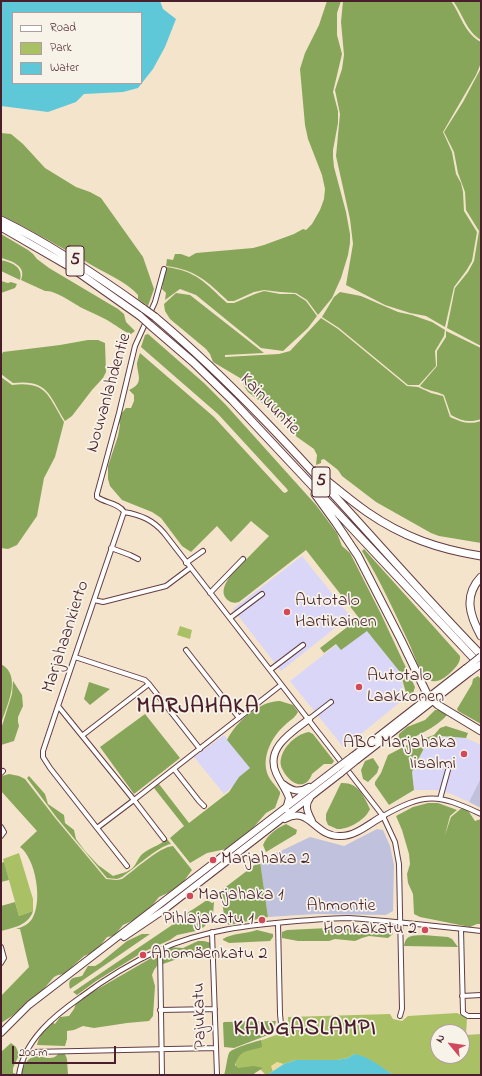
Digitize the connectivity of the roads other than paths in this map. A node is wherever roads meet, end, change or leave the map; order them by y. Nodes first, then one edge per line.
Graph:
1 (1, 220) edge
2 (1, 227) edge
3 (164, 269) dead end
4 (301, 460) junction
5 (293, 464) junction
6 (124, 512) junction
7 (111, 548) junction
8 (204, 551) dead end
9 (481, 556) edge
10 (138, 559) dead end
11 (243, 560) dead end
12 (186, 563) junction
13 (190, 568) junction
14 (481, 577) edge
15 (210, 593) junction
16 (262, 594) dead end
17 (94, 600) junction
18 (230, 618) junction
19 (481, 636) edge
20 (303, 645) dead end
21 (186, 650) dead end
22 (479, 656) edge
23 (75, 657) junction
24 (481, 665) edge
25 (270, 670) junction
26 (468, 670) junction
27 (149, 684) junction
28 (281, 685) junction
29 (431, 699) junction
30 (331, 702) dead end
31 (58, 706) junction
32 (239, 718) junction
33 (309, 720) junction
34 (481, 731) edge
35 (83, 735) junction
36 (200, 749) junction
37 (174, 769) junction
38 (448, 770) dead end
39 (339, 771) junction
40 (319, 782) junction
41 (282, 784) junction
42 (311, 796) junction
43 (440, 798) junction
44 (134, 800) junction
45 (204, 806) dead end
46 (285, 809) junction
47 (481, 814) edge
48 (383, 816) junction
49 (314, 824) junction
50 (273, 825) junction
51 (1, 827) edge
52 (97, 828) junction
53 (1, 836) edge
54 (164, 839) dead end
55 (127, 866) dead end
56 (400, 922) junction
57 (278, 923) junction
58 (461, 929) junction
59 (481, 931) edge
60 (212, 932) junction
61 (1, 947) edge
62 (160, 949) junction
63 (91, 958) junction
64 (1, 963) edge
65 (481, 995) edge
66 (462, 996) junction
67 (215, 1009) junction
68 (160, 1010) junction
69 (400, 1016) dead end
70 (481, 1016) edge
71 (281, 1024) dead end
72 (1, 1033) edge
73 (216, 1048) junction
74 (161, 1050) junction
75 (26, 1051) junction
76 (19, 1075) edge
77 (162, 1075) edge
78 (217, 1075) edge

1 - 4 highway, Kainuuntie / 5, bridge
2 - 5 highway, Kainuuntie / 5, bridge
3 - 6 street, Nouvanlahdentie
4 - 9 highway
4 - 22 highway, Kainuuntie / 5
5 - 22 highway, Kainuuntie / 5
5 - 29 highway
6 - 7 street, Marjahaankierto
6 - 12 street
7 - 10 street
7 - 17 street, Marjahaankierto
8 - 12 street
11 - 15 street
12 - 13 street
13 - 15 street
13 - 17 street
14 - 19 highway
15 - 18 street
16 - 18 street
17 - 23 street, Marjahaankierto
18 - 25 street
20 - 25 street
21 - 32 street
22 - 24 highway, 5
22 - 26 main road, bridge
23 - 27 street
23 - 31 street, Marjahaankierto
24 - 26 main road, bridge
25 - 28 street
26 - 29 main road
27 - 35 street
27 - 36 street
28 - 32 street
28 - 33 street
29 - 34 highway
29 - 39 main road, bridge
30 - 33 street
31 - 35 street, Marjahaankierto
31 - 52 street
32 - 36 street
33 - 41 main road
33 - 48 street
35 - 44 street, Marjahaankierto
36 - 37 street
37 - 44 street
37 - 45 street
38 - 43 street
39 - 40 main road
39 - 42 main road
40 - 41 main road
40 - 46 main road
41 - 46 main road
42 - 49 main road
42 - 50 main road
43 - 47 street
43 - 48 street
44 - 52 street
44 - 54 street, Marjahaankierto
46 - 63 main road
48 - 49 main road
48 - 56 street
49 - 50 main road
50 - 63 main road
51 - 53 street
52 - 55 street
56 - 57 street, Ahmontie
56 - 58 street, Ahmontie
56 - 69 street
57 - 60 street, Ahmontie
57 - 71 street
58 - 59 street, Ahmontie
58 - 66 street
60 - 62 street, Ahmontie
60 - 67 street, Pajukatu
61 - 64 street
62 - 68 street
62 - 75 street, Ahmontie
63 - 72 main road
65 - 66 street
66 - 70 street
67 - 68 street
67 - 73 street, Pajukatu
68 - 74 street
73 - 74 street
73 - 78 street, Pajukatu
74 - 75 street
74 - 77 street
75 - 76 street, Ahmontie

